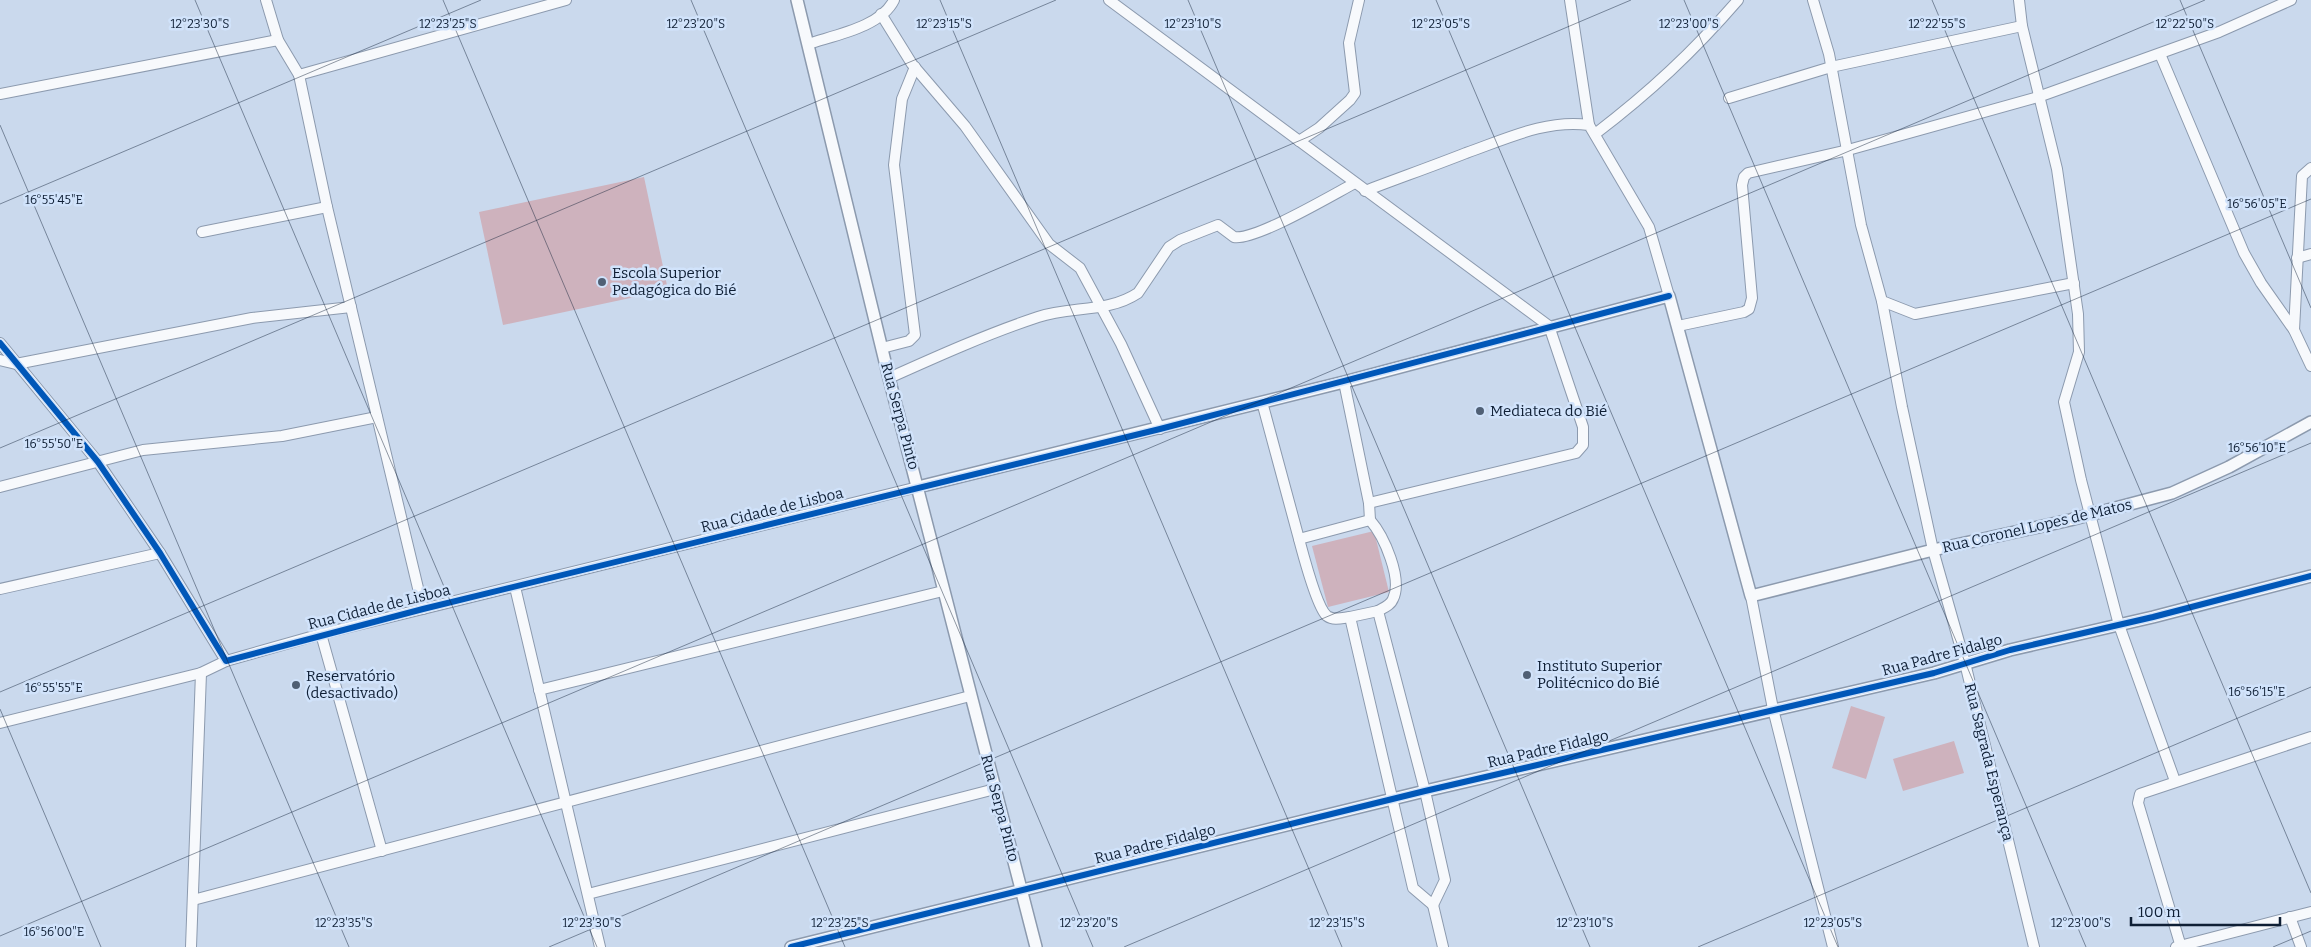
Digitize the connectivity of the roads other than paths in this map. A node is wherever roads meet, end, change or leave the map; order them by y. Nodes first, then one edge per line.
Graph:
1 (266, 0) edge
2 (566, 0) edge
3 (797, 0) edge
4 (894, 0) edge
5 (1359, 0) edge
6 (1570, 0) edge
7 (1738, 0) edge
8 (1813, 0) edge
9 (2019, 0) edge
10 (2291, 0) edge
11 (1111, 1) edge
12 (881, 14) junction
13 (2022, 26) junction
14 (278, 40) junction
15 (808, 44) junction
16 (2160, 54) junction
17 (915, 67) junction
18 (1831, 68) junction
19 (299, 75) junction
20 (0, 94) edge
21 (2038, 97) junction
22 (1729, 98) dead end
23 (1592, 129) junction
24 (1299, 141) junction
25 (1848, 150) junction
26 (2311, 168) edge
27 (1355, 183) junction
28 (1365, 191) junction
29 (327, 207) junction
30 (202, 232) dead end
31 (2311, 254) edge
32 (2297, 258) junction
33 (2074, 283) junction
34 (1669, 296) junction
35 (1882, 301) junction
36 (351, 307) junction
37 (1102, 308) junction
38 (1548, 326) junction
39 (1678, 326) junction
40 (2294, 330) junction
41 (0, 342) edge
42 (882, 348) junction
43 (0, 360) edge
44 (16, 364) junction
45 (2311, 366) edge
46 (889, 378) junction
47 (1344, 382) junction
48 (1262, 402) junction
49 (377, 417) junction
50 (2311, 422) edge
51 (1160, 429) junction
52 (98, 462) junction
53 (0, 486) edge
54 (918, 487) junction
55 (1369, 503) junction
56 (2091, 514) junction
57 (1370, 520) junction
58 (1299, 539) junction
59 (1932, 550) junction
60 (160, 553) junction
61 (2311, 576) edge
62 (515, 587) junction
63 (0, 589) edge
64 (942, 591) junction
65 (1751, 596) junction
66 (423, 609) junction
67 (1378, 611) junction
68 (1350, 617) junction
69 (2119, 625) junction
70 (321, 634) junction
71 (226, 661) junction
72 (1965, 663) junction
73 (201, 673) junction
74 (539, 690) junction
75 (970, 696) junction
76 (1773, 709) junction
77 (0, 723) edge
78 (2311, 737) edge
79 (2174, 781) junction
80 (995, 789) junction
81 (1425, 791) junction
82 (565, 800) junction
83 (1391, 800) junction
84 (382, 851) junction
85 (1022, 890) junction
86 (588, 894) junction
87 (193, 900) junction
88 (1433, 906) junction
89 (2311, 912) edge
90 (2290, 917) junction
91 (191, 947) edge
92 (600, 947) edge
93 (791, 947) edge
94 (1036, 947) edge
95 (1444, 947) edge
96 (1833, 947) edge
97 (2034, 947) edge
98 (2179, 947) edge
99 (2301, 947) edge

1 - 14 street
2 - 19 street
3 - 15 street, Rua Serpa Pinto
4 - 12 street
5 - 24 street
6 - 23 street
7 - 23 street
8 - 18 street, Rua Sagrada Esperança
9 - 13 street
10 - 16 street
11 - 24 street
12 - 15 street
12 - 17 street
13 - 18 street
13 - 21 street
14 - 19 street
14 - 20 street
15 - 42 street, Rua Serpa Pinto
16 - 21 street
16 - 40 street
17 - 37 street
17 - 42 street
18 - 22 street
18 - 25 street, Rua Sagrada Esperança
19 - 29 street
21 - 25 street
21 - 33 street
23 - 28 street
23 - 34 street
24 - 27 street
25 - 35 street, Rua Sagrada Esperança
25 - 39 street
26 - 32 street
27 - 28 street
27 - 37 street
28 - 38 street
29 - 30 street
29 - 36 street
31 - 32 street
32 - 40 street
33 - 35 street
33 - 56 street
34 - 38 street
34 - 39 street
35 - 59 street, Rua Sagrada Esperança
36 - 44 street
36 - 49 street
37 - 46 street
37 - 51 street
38 - 47 street
38 - 55 street
39 - 65 street
40 - 45 street
41 - 44 street
42 - 46 street, Rua Serpa Pinto
43 - 44 street
44 - 52 street
46 - 54 street, Rua Serpa Pinto
47 - 48 street
47 - 55 street
48 - 51 street
48 - 58 street
49 - 52 street
49 - 66 street
50 - 56 street, Rua Coronel Lopes de Matos
51 - 54 street
52 - 53 street
52 - 60 street
54 - 62 street, Rua Cidade de Lisboa
54 - 64 street, Rua Serpa Pinto
55 - 57 street
56 - 59 street, Rua Coronel Lopes de Matos
56 - 69 street
57 - 58 street
57 - 67 street
58 - 68 street
59 - 65 street, Rua Coronel Lopes de Matos
59 - 72 street, Rua Sagrada Esperança
60 - 63 street
60 - 71 street
61 - 69 street, Rua Padre Fidalgo
62 - 66 street, Rua Cidade de Lisboa
62 - 74 street
64 - 74 street
64 - 75 street, Rua Serpa Pinto
65 - 76 street
66 - 70 street, Rua Cidade de Lisboa
67 - 68 street
67 - 81 street
68 - 83 street
69 - 72 street, Rua Padre Fidalgo
69 - 79 street
70 - 71 street, Rua Cidade de Lisboa
70 - 84 street
71 - 73 street, Rua Cidade de Lisboa
72 - 76 street, Rua Padre Fidalgo
72 - 97 street, Rua Sagrada Esperança
73 - 77 street, Rua Cidade de Lisboa
73 - 87 street
74 - 82 street
75 - 80 street, Rua Serpa Pinto
75 - 82 street
76 - 81 street, Rua Padre Fidalgo
76 - 96 street
78 - 79 street
79 - 98 street
80 - 85 street, Rua Serpa Pinto
80 - 86 street
81 - 83 street, Rua Padre Fidalgo
81 - 88 street
82 - 84 street
82 - 86 street
83 - 85 street, Rua Padre Fidalgo
83 - 88 street
84 - 87 street
85 - 93 street, Rua Padre Fidalgo
85 - 94 street, Rua Serpa Pinto
86 - 92 street
87 - 91 street
88 - 95 street
89 - 90 street
90 - 98 street
90 - 99 street

